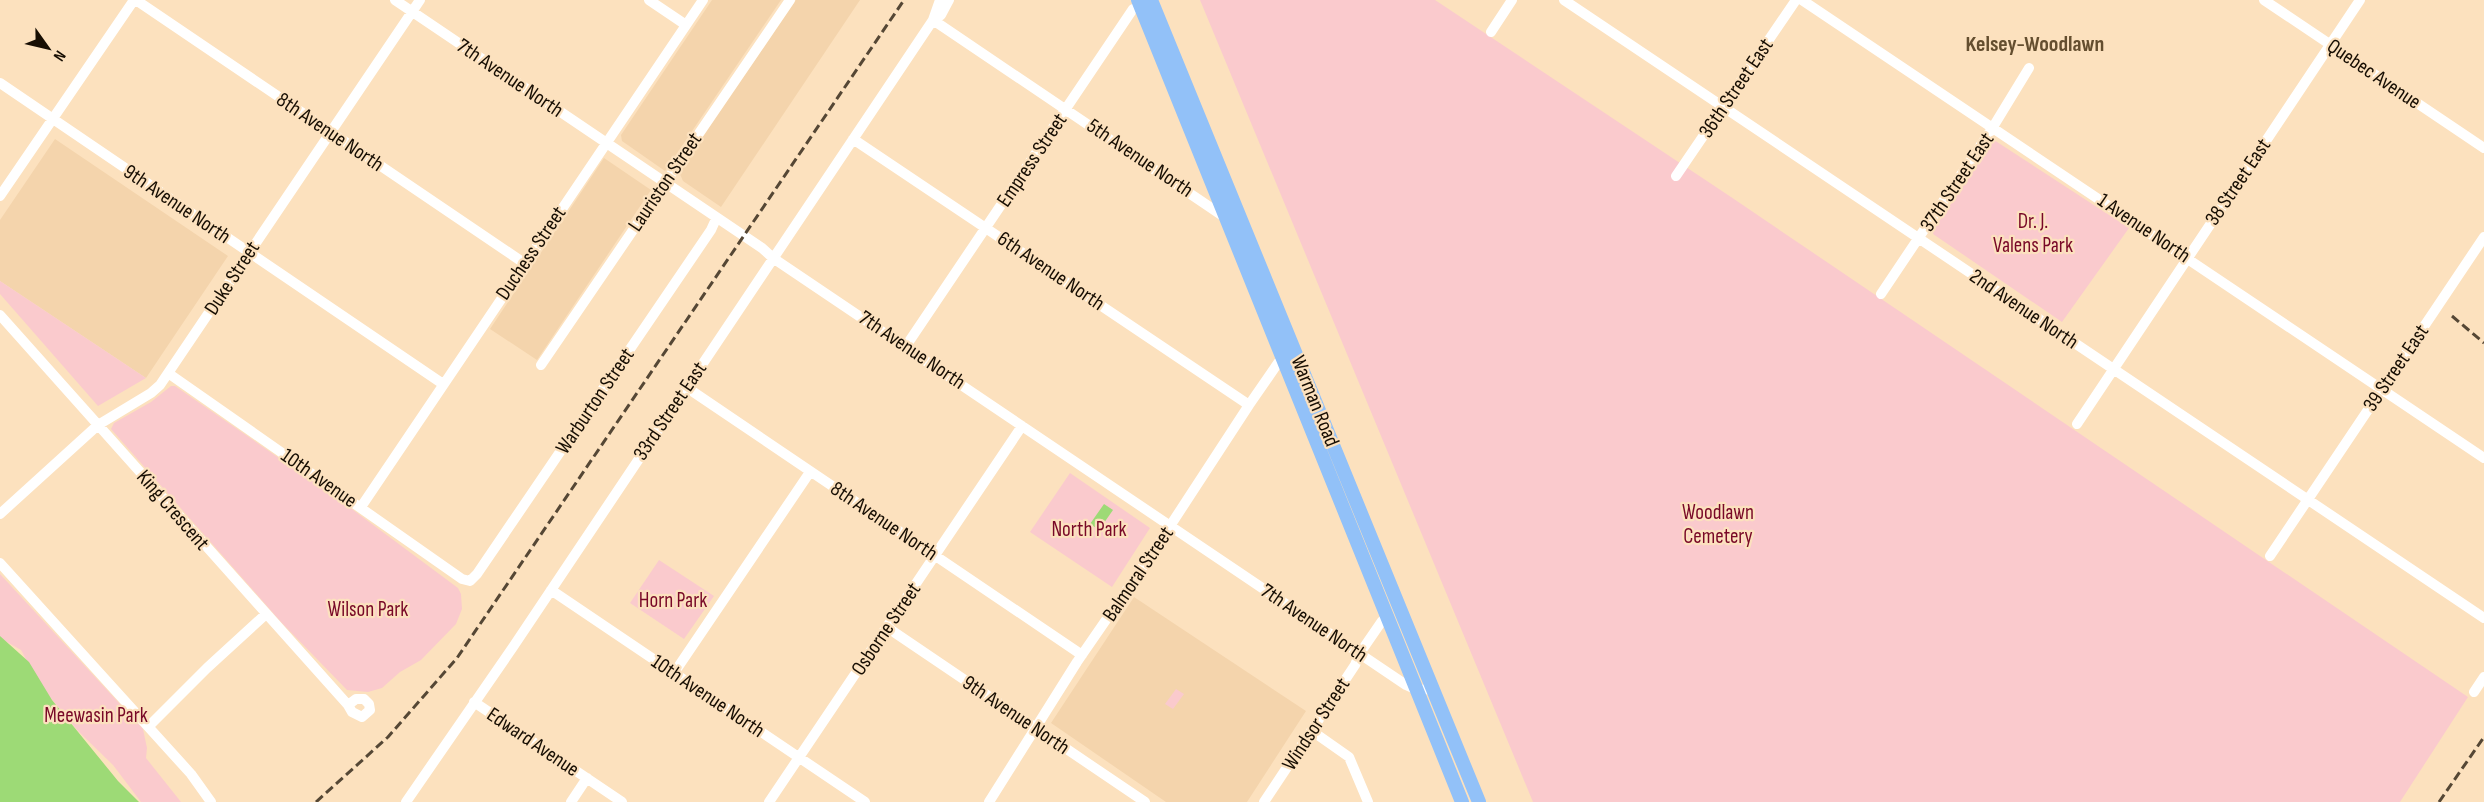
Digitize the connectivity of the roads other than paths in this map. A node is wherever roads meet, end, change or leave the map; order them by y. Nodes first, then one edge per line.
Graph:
1 (135, 0) edge
2 (395, 0) edge
3 (420, 0) edge
4 (649, 0) edge
5 (703, 0) edge
6 (790, 0) edge
7 (939, 0) edge
8 (949, 0) edge
9 (1512, 0) edge
10 (1564, 0) edge
11 (1796, 0) edge
12 (1802, 0) edge
13 (2265, 0) edge
14 (2360, 0) edge
15 (1143, 2) edge
16 (412, 12) junction
17 (933, 20) junction
18 (686, 25) junction
19 (1491, 32) dead end
20 (2330, 44) junction
21 (2029, 69) dead end
22 (0, 83) edge
23 (1724, 106) junction
24 (1066, 108) junction
25 (52, 119) junction
26 (1993, 127) junction
27 (330, 132) junction
28 (853, 139) junction
29 (606, 143) junction
30 (2484, 148) edge
31 (1676, 176) dead end
32 (664, 183) junction
33 (0, 196) edge
34 (1226, 218) junction
35 (716, 219) junction
36 (987, 227) junction
37 (2484, 237) edge
38 (1920, 238) junction
39 (248, 253) junction
40 (773, 258) junction
41 (2187, 258) junction
42 (524, 263) junction
43 (1881, 294) dead end
44 (0, 315) edge
45 (906, 346) junction
46 (1289, 356) junction
47 (541, 365) dead end
48 (2114, 369) junction
49 (168, 373) junction
50 (443, 384) junction
51 (686, 387) junction
52 (2382, 389) junction
53 (1249, 405) junction
54 (2077, 424) dead end
55 (98, 425) junction
56 (1022, 426) junction
57 (2484, 458) edge
58 (810, 471) junction
59 (2307, 499) junction
60 (361, 507) junction
61 (0, 514) edge
62 (1170, 525) junction
63 (935, 556) junction
64 (2270, 556) dead end
65 (0, 563) edge
66 (470, 581) joint
67 (551, 590) junction
68 (266, 614) junction
69 (2484, 618) edge
70 (1389, 620) junction
71 (888, 628) junction
72 (1360, 653) junction
73 (1082, 655) junction
74 (674, 673) junction
75 (2484, 677) edge
76 (1432, 689) junction
77 (1417, 690) junction
78 (2474, 692) dead end
79 (474, 702) junction
80 (348, 705) dead end
81 (149, 726) junction
82 (1035, 728) junction
83 (1312, 731) junction
84 (799, 757) junction
85 (587, 778) junction
86 (211, 802) edge
87 (406, 802) edge
88 (571, 802) edge
89 (622, 802) edge
90 (769, 802) edge
91 (865, 802) edge
92 (989, 802) edge
93 (1145, 802) edge
94 (1264, 802) edge
95 (1368, 802) edge
96 (1462, 802) edge
97 (1479, 802) edge

1 - 25 street
1 - 27 street, 8th Avenue North
2 - 16 street, 7th Avenue North
3 - 16 street, Duke Street
4 - 18 street
5 - 18 street, Duchess Street
6 - 32 street, Lauriston Street
7 - 17 street, 33rd Street East
8 - 17 street, 33rd Street East
9 - 19 street
10 - 23 street, 2nd Avenue North
11 - 23 street, 36th Street East
12 - 26 street, 1 Avenue North
13 - 20 street, Quebec Avenue
14 - 20 street, 38 Street East
15 - 24 street, Empress Street
15 - 34 main road, Warman Road
15 - 46 main road, Warman Road
16 - 27 street, Duke Street
16 - 29 street, 7th Avenue North
17 - 24 street, 5th Avenue North
17 - 28 street, 33rd Street East
18 - 29 street, Duchess Street
20 - 30 street, Quebec Avenue
20 - 41 street, 38 Street East
21 - 26 street, 37th Street East
22 - 25 street, 9th Avenue North
23 - 31 street, 36th Street East
23 - 38 street, 2nd Avenue North
24 - 34 street, 5th Avenue North
24 - 36 street, Empress Street
25 - 33 street
25 - 39 street, 9th Avenue North
26 - 38 street, 37th Street East
26 - 41 street, 1 Avenue North
27 - 39 street, Duke Street
27 - 42 street, 8th Avenue North
28 - 36 street, 6th Avenue North
28 - 40 street, 33rd Street East
29 - 32 street, 7th Avenue North
29 - 42 street, Duchess Street
32 - 35 street, 7th Avenue North
32 - 47 street, Lauriston Street
34 - 46 main road, Warman Road
35 - 40 street, 7th Avenue North
35 - 66 street, Warburton Street
36 - 45 street, Empress Street
36 - 53 street, 6th Avenue North
37 - 52 street, 39 Street East
38 - 43 street, 37th Street East
38 - 48 street, 2nd Avenue North
39 - 49 street, Duke Street
39 - 50 street, 9th Avenue North
40 - 45 street, 7th Avenue North
40 - 51 street, 33rd Street East
41 - 48 street, 38 Street East
41 - 52 street, 1 Avenue North
42 - 50 street, Duchess Street
44 - 55 street, King Crescent
45 - 56 street, 7th Avenue North
46 - 53 street, Balmoral Street
46 - 70 main road, Warman Road
46 - 76 main road, Warman Road
48 - 54 street, 38 Street East
48 - 59 street, 2nd Avenue North
49 - 55 street, Duke Street
49 - 60 street, 10th Avenue
50 - 60 street, Duchess Street
51 - 58 street, 8th Avenue North
51 - 67 street, 33rd Street East
52 - 57 street, 1 Avenue North
52 - 59 street, 39 Street East
53 - 62 street, Balmoral Street
55 - 61 street, Duke Street
55 - 68 street, King Crescent
56 - 62 street, 7th Avenue North
56 - 63 street, Osborne Street
58 - 63 street, 8th Avenue North
58 - 74 street
59 - 64 street, 39 Street East
59 - 69 street, 2nd Avenue North
60 - 66 street, 10th Avenue
62 - 72 street, 7th Avenue North
62 - 73 street, Balmoral Street
63 - 71 street, Osborne Street
63 - 73 street, 8th Avenue North
65 - 81 street
67 - 74 street, 10th Avenue North
67 - 79 street, 33rd Street East
68 - 80 street, King Crescent
68 - 81 street
70 - 72 street, Windsor Street
70 - 77 main road, Warman Road
71 - 82 street, 9th Avenue North
71 - 84 street, Osborne Street
72 - 77 street, 7th Avenue North
72 - 83 street, Windsor Street
73 - 82 street, Balmoral Street
74 - 84 street, 10th Avenue North
75 - 78 street
76 - 77 street
76 - 97 main road, Warman Road
77 - 96 main road, Warman Road
79 - 85 street, Edward Avenue
79 - 87 street, 33rd Street East
81 - 86 street
82 - 92 street, Balmoral Street
82 - 93 street, 9th Avenue North
83 - 94 street, Windsor Street
83 - 95 street
84 - 90 street, Osborne Street
84 - 91 street, 10th Avenue North
85 - 88 street
85 - 89 street, Edward Avenue

